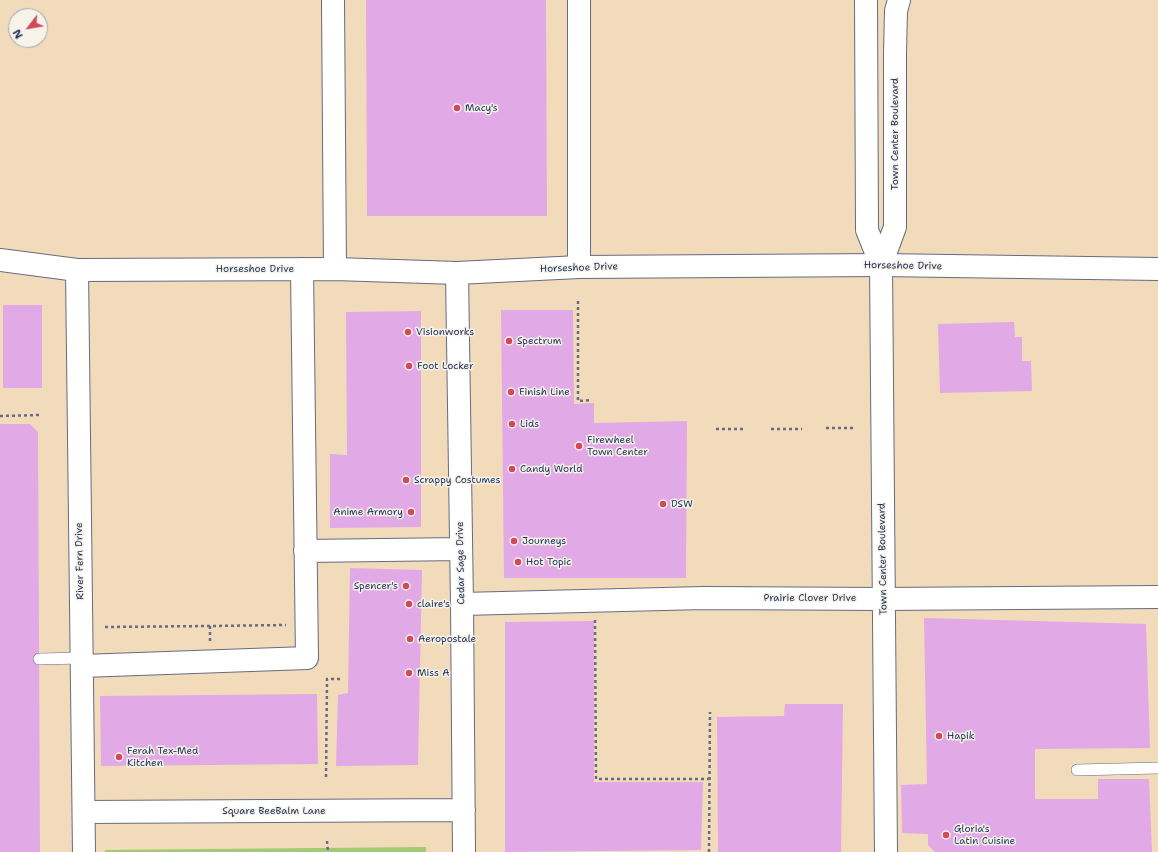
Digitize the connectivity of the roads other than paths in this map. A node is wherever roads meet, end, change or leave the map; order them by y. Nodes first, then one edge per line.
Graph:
1 (333, 0) edge
2 (579, 0) edge
3 (866, 0) edge
4 (899, 0) edge
5 (0, 260) edge
6 (880, 265) junction
7 (579, 267) junction
8 (302, 269) junction
9 (336, 269) junction
10 (1158, 269) edge
11 (77, 270) junction
12 (457, 273) junction
13 (461, 549) junction
14 (305, 551) junction
15 (1158, 597) edge
16 (883, 599) junction
17 (462, 604) junction
18 (39, 659) dead end
19 (82, 662) junction
20 (1158, 768) edge
21 (1077, 770) dead end
22 (464, 810) junction
23 (84, 812) junction
24 (84, 852) edge
25 (464, 852) edge
26 (886, 852) edge

1 - 9 street
2 - 7 street
3 - 6 street, Town Center Boulevard
4 - 6 street, Town Center Boulevard
5 - 11 street, Horseshoe Drive
6 - 7 street, Horseshoe Drive
6 - 10 street, Horseshoe Drive
6 - 16 street, Town Center Boulevard
7 - 12 street, Horseshoe Drive
8 - 9 street, Horseshoe Drive
8 - 11 street, Horseshoe Drive
8 - 14 street
9 - 12 street, Horseshoe Drive
11 - 19 street, River Fern Drive
12 - 13 street, Cedar Sage Drive
13 - 14 street
13 - 17 street, Cedar Sage Drive
14 - 19 street
15 - 16 street, Prairie Clover Drive
16 - 17 street, Prairie Clover Drive
16 - 26 street, Town Center Boulevard
17 - 22 street, Cedar Sage Drive
18 - 19 lane
19 - 23 street, River Fern Drive
20 - 21 lane
22 - 23 street, Square BeeBalm Lane
22 - 25 street, Cedar Sage Drive
23 - 24 street, River Fern Drive

